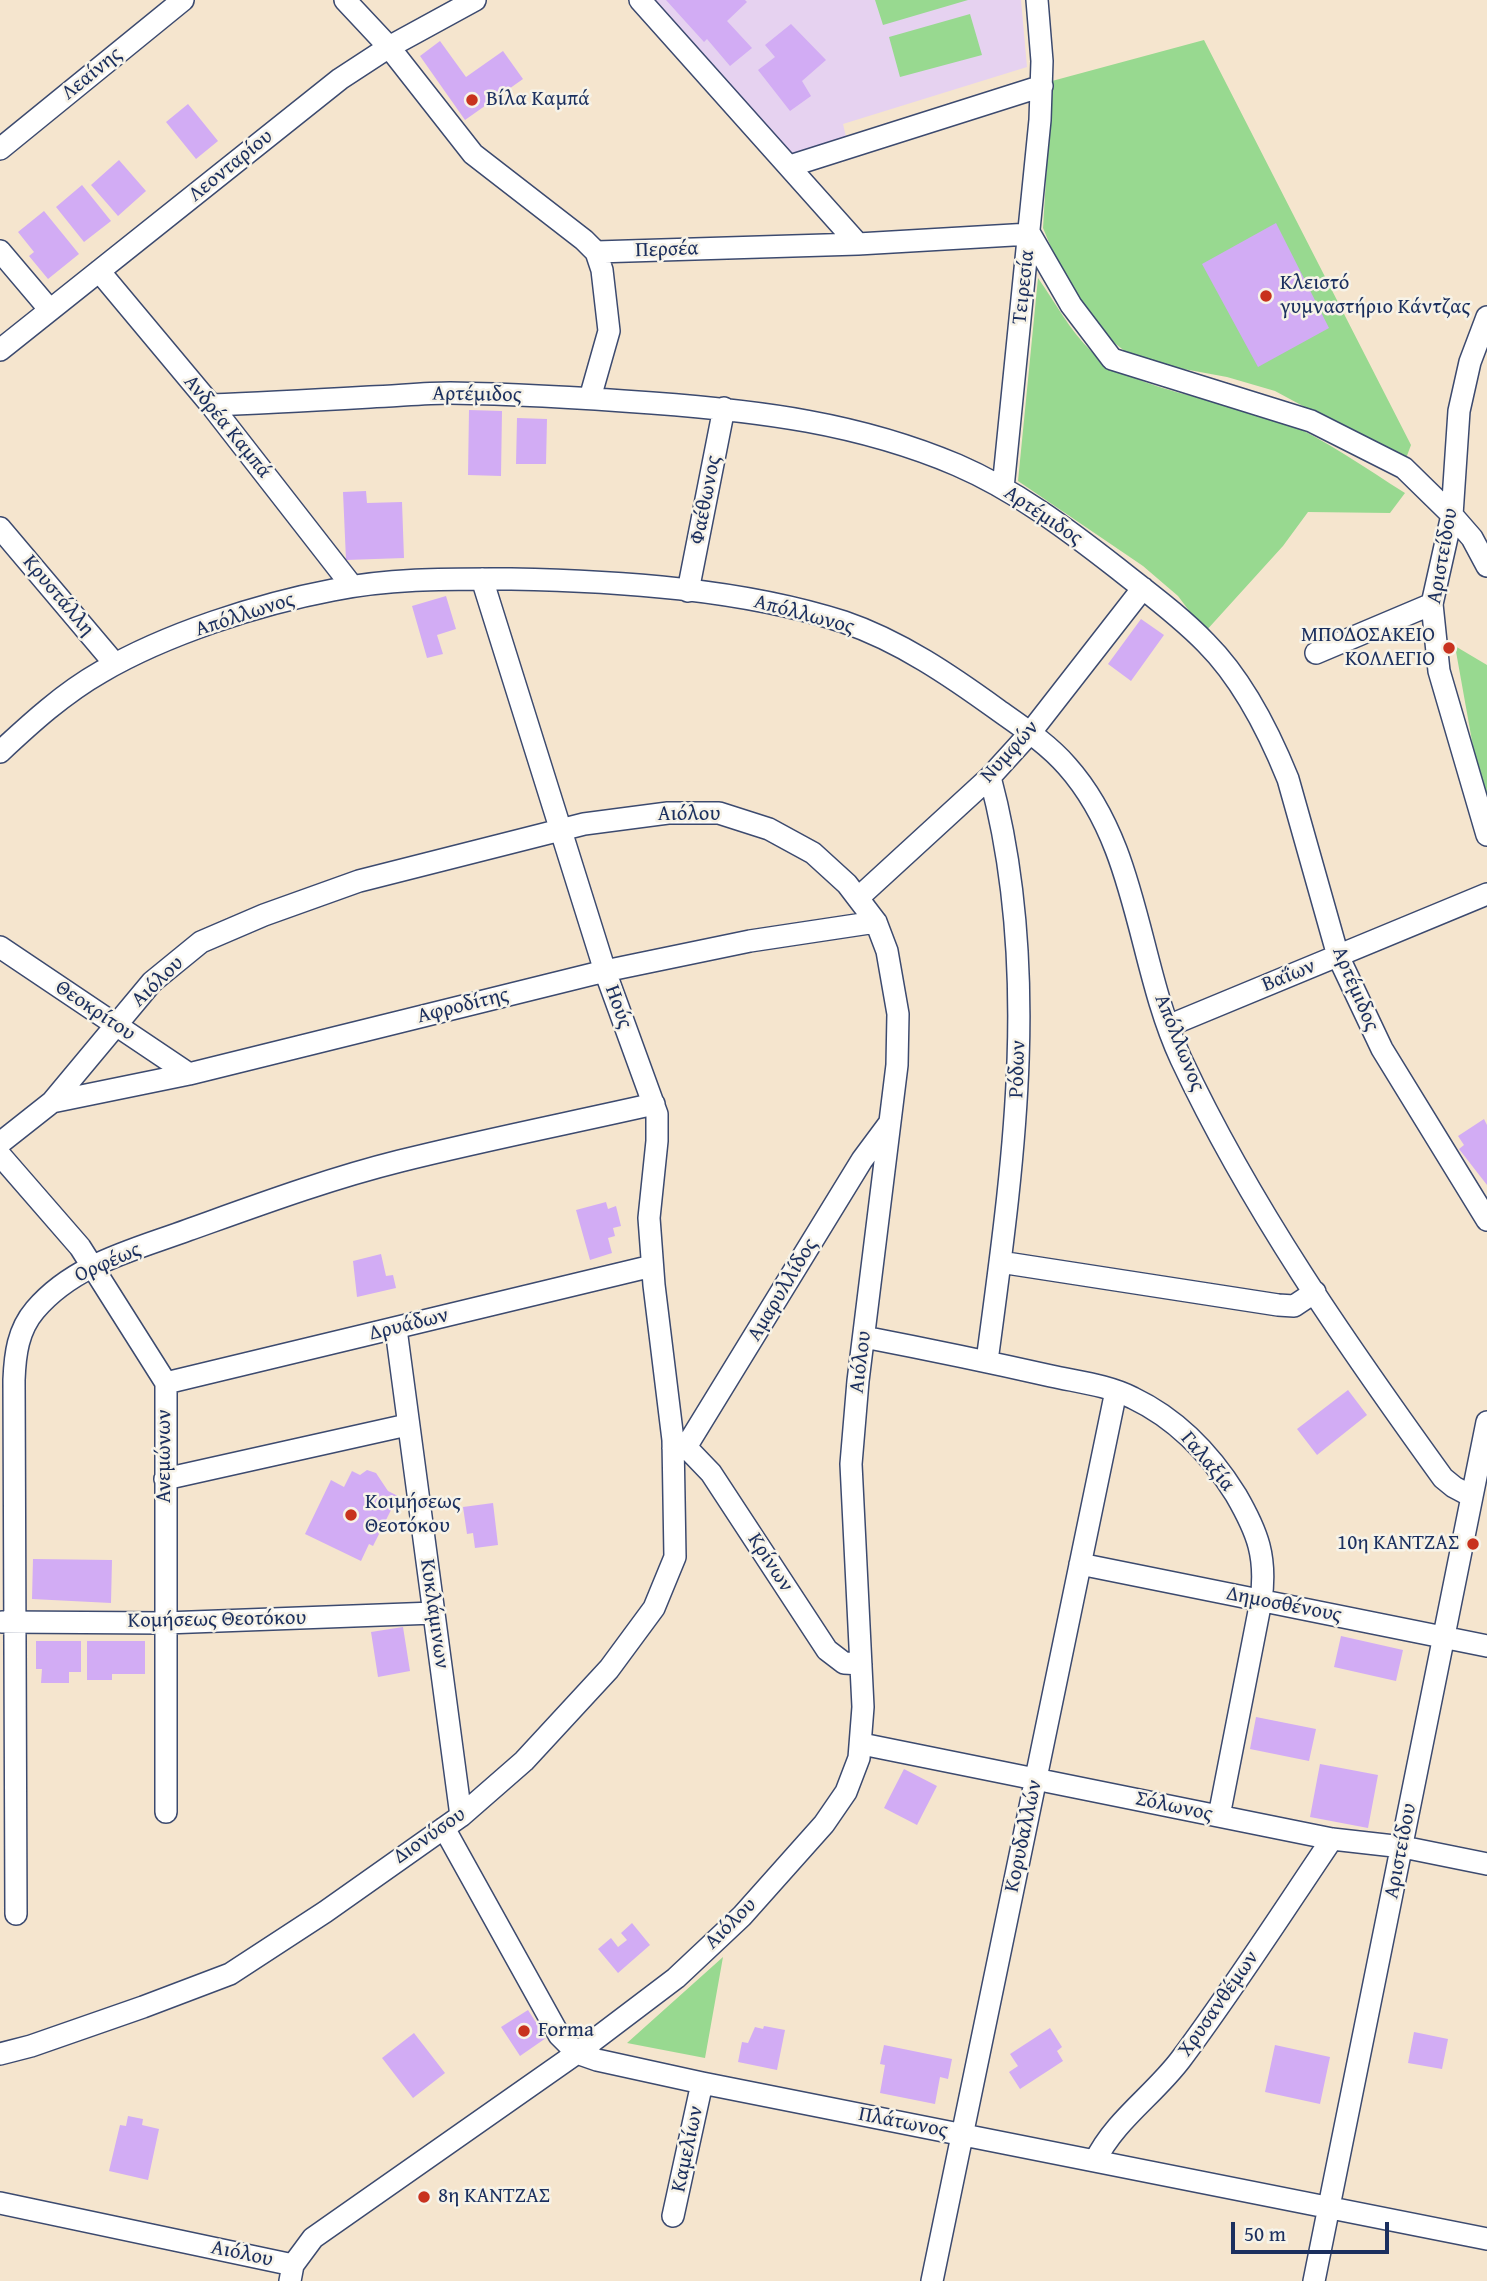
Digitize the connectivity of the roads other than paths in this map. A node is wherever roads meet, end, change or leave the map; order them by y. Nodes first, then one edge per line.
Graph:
1 (183, 0) edge
2 (345, 0) edge
3 (475, 0) edge
4 (640, 0) edge
5 (1037, 0) edge
6 (389, 47) junction
7 (1042, 86) junction
8 (0, 149) edge
9 (790, 166) junction
10 (1030, 234) junction
11 (858, 244) junction
12 (0, 251) edge
13 (596, 252) junction
14 (99, 271) junction
15 (50, 310) junction
16 (1487, 317) edge
17 (0, 350) edge
18 (590, 398) junction
19 (211, 405) junction
20 (724, 408) junction
21 (1003, 488) junction
22 (1452, 514) junction
23 (0, 528) edge
24 (1487, 566) edge
25 (482, 579) junction
26 (352, 586) junction
27 (1143, 588) junction
28 (688, 591) junction
29 (1432, 604) junction
30 (1316, 653) dead end
31 (115, 664) junction
32 (1030, 733) junction
33 (0, 752) edge
34 (990, 777) junction
35 (560, 831) junction
36 (1487, 835) edge
37 (1487, 894) edge
38 (858, 898) junction
39 (876, 922) junction
40 (0, 947) edge
41 (1338, 956) junction
42 (605, 971) junction
43 (116, 1025) junction
44 (1168, 1026) junction
45 (189, 1074) junction
46 (52, 1102) junction
47 (654, 1104) junction
48 (889, 1124) junction
49 (0, 1143) edge
50 (0, 1156) edge
51 (1487, 1220) edge
52 (1000, 1262) junction
53 (92, 1266) junction
54 (652, 1266) junction
55 (1315, 1292) junction
56 (396, 1329) junction
57 (864, 1337) junction
58 (987, 1361) junction
59 (166, 1383) junction
60 (1116, 1391) junction
61 (407, 1426) junction
62 (1486, 1435) edge
63 (679, 1447) junction
64 (165, 1479) junction
65 (1471, 1496) junction
66 (1080, 1564) junction
67 (1261, 1601) junction
68 (434, 1613) junction
69 (7, 1622) edge
70 (165, 1623) junction
71 (1442, 1637) junction
72 (1487, 1646) edge
73 (861, 1664) junction
74 (862, 1744) junction
75 (1036, 1779) junction
76 (166, 1812) dead end
77 (1219, 1816) junction
78 (453, 1822) junction
79 (1332, 1839) junction
80 (1402, 1847) junction
81 (1487, 1864) edge
82 (16, 1914) dead end
83 (577, 2053) junction
84 (0, 2054) edge
85 (702, 2083) junction
86 (962, 2135) junction
87 (1096, 2161) junction
88 (0, 2203) edge
89 (1330, 2208) junction
90 (673, 2216) dead end
91 (1487, 2239) edge
92 (291, 2273) edge
93 (932, 2281) edge
94 (1314, 2281) edge

1 - 8 street, Λεαίνης
2 - 6 street
3 - 6 street, Λεονταρίου
4 - 9 street
5 - 7 street, Tειρεσία
6 - 13 street
6 - 14 street, Λεονταρίου
7 - 9 street
7 - 10 street, Tειρεσία
9 - 11 street
10 - 11 street, Περσέα
10 - 21 street, Tειρεσία
10 - 22 street
11 - 13 street, Περσέα
12 - 15 street
13 - 18 street
14 - 15 street, Λεονταρίου
14 - 19 street, Ανδρέα Καμπά
15 - 17 street, Λεονταρίου
16 - 22 street, Αριστείδου
18 - 19 street, Αρτέμιδος
18 - 20 street, Αρτέμιδος
19 - 26 street, Ανδρέα Καμπά
20 - 21 street, Αρτέμιδος
20 - 28 street, Φαέθωνος
21 - 27 street, Αρτέμιδος
22 - 24 street
22 - 29 street, Αριστείδου
23 - 31 street, Κρυστάλλη
25 - 26 street, Απόλλωνος
25 - 28 street, Απόλλωνος
25 - 35 street, Ηούς
26 - 31 street, Απόλλωνος
27 - 32 street, Νυμφών
27 - 41 street, Αρτέμιδος
28 - 32 street, Απόλλωνος
29 - 30 street
29 - 36 street, Αριστείδου
31 - 33 street, Απόλλωνος
32 - 34 street, Νυμφών
32 - 44 street, Απόλλωνος
34 - 38 street, Νυμφών
34 - 52 street, Ρόδων
35 - 38 street, Αιόλου
35 - 42 street, Ηούς
35 - 43 street, Αιόλου
37 - 41 street, Βαΐων
38 - 39 street, Αιόλου
39 - 42 street, Αφροδίτης
39 - 48 street, Αιόλου
40 - 43 street, Θεοκρίτου
41 - 44 street, Βαΐων
41 - 51 street, Αρτέμιδος
42 - 45 street, Αφροδίτης
42 - 47 street, Ηούς
43 - 45 street, Θεοκρίτου
43 - 46 street, Αιόλου
44 - 55 street, Απόλλωνος
45 - 46 street, Αφροδίτης
46 - 49 street, Αιόλου
47 - 53 street, Ορφέως
47 - 54 street, Ηούς
48 - 57 street, Αιόλου
48 - 63 street, Αμαρυλλίδος
50 - 53 street, Ανεμώνων
52 - 55 street
52 - 58 street, Ρόδων
53 - 59 street, Ανεμώνων
53 - 69 street, Ορφέως
54 - 56 street, Δρυάδων
54 - 63 street, Ηούς
55 - 65 street, Απόλλωνος
56 - 59 street, Δρυάδων
56 - 61 street, Κυκλάμινων
57 - 58 street, Γαλαξία
57 - 73 street, Αιόλου
58 - 60 street, Γαλαξία
59 - 64 street, Ανεμώνων
60 - 66 street, Κορυδαλλών
60 - 67 street, Γαλαξία
61 - 64 street
61 - 68 street, Κυκλάμινων
62 - 65 street, Αριστείδου
63 - 73 street, Κρίνων
63 - 78 street, Διονύσου
64 - 70 street, Ανεμώνων
65 - 71 street, Αριστείδου
66 - 67 street, Δημοσθένους
66 - 75 street, Κορυδαλλών
67 - 71 street, Δημοσθένους
67 - 77 street, Γαλαξία
68 - 70 street, Κομήσεως Θεοτόκου
68 - 78 street, Κυκλάμινων
69 - 70 street, Κομήσεως Θεοτόκου
69 - 82 street, Ορφέως
70 - 76 street, Ανεμώνων
71 - 72 street, Δημοσθένους
71 - 80 street, Αριστείδου
73 - 74 street, Αιόλου
74 - 75 street, Σόλωνος
74 - 83 street, Αιόλου
75 - 77 street, Σόλωνος
75 - 86 street, Κορυδαλλών
77 - 79 street, Σόλωνος
78 - 83 street
78 - 84 street, Διονύσου
79 - 80 street, Σόλωνος
79 - 87 street, Χρυσανθέμων
80 - 81 street, Σόλωνος
80 - 89 street, Αριστείδου
83 - 85 street, Πλάτωνος
83 - 92 street, Αιόλου
85 - 86 street, Πλάτωνος
85 - 90 street, Καμελίων
86 - 87 street, Πλάτωνος
86 - 93 street, Κορυδαλλών
87 - 89 street, Πλάτωνος
88 - 92 street, Αιόλου
89 - 91 street, Πλάτωνος
89 - 94 street, Αριστείδου

